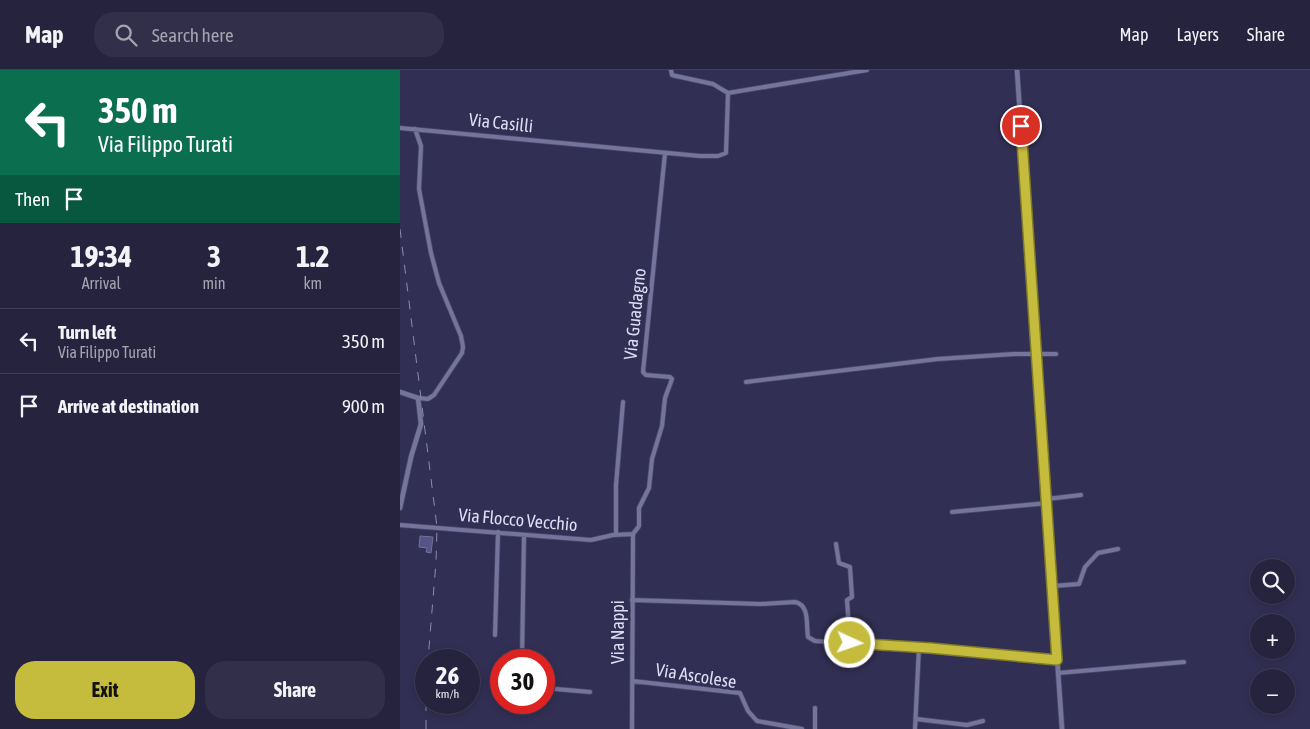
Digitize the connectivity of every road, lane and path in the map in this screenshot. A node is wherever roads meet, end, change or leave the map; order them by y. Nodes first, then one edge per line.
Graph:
1 (671, 70) edge
2 (867, 70) edge
3 (1017, 70) edge
4 (728, 93) junction
5 (400, 128) edge
6 (415, 129) junction
7 (665, 153) junction
8 (1056, 354) dead end
9 (1038, 356) junction
10 (746, 382) dead end
11 (400, 392) edge
12 (418, 398) junction
13 (623, 402) dead end
14 (1081, 495) dead end
15 (1048, 501) junction
16 (400, 508) edge
17 (952, 512) dead end
18 (400, 524) edge
19 (498, 532) junction
20 (633, 534) junction
21 (524, 535) junction
22 (616, 535) junction
23 (836, 544) dead end
24 (1118, 549) dead end
25 (1053, 586) junction
26 (632, 600) junction
27 (495, 635) dead end
28 (850, 643) junction
29 (919, 647) junction
30 (522, 649) edge
31 (1057, 660) junction
32 (1184, 662) dead end
33 (1058, 673) junction
34 (632, 681) junction
35 (555, 689) edge
36 (590, 692) dead end
37 (815, 708) dead end
38 (916, 719) junction
39 (983, 721) dead end
40 (632, 729) edge
41 (802, 729) edge
42 (815, 729) edge
43 (916, 729) edge
44 (1062, 729) edge

1 - 4 street
2 - 4 street
3 - 9 street
4 - 7 street, Via Casilli
5 - 6 street, Via Casilli
6 - 7 street, Via Casilli
6 - 12 street
7 - 20 street, Via Guadagno
8 - 9 street
9 - 10 street
9 - 15 street
11 - 12 street
12 - 16 street
13 - 22 street
14 - 15 street
15 - 17 street
15 - 25 street
18 - 19 street, Via Flocco Vecchio
19 - 21 street, Via Flocco Vecchio
19 - 27 street
20 - 22 street, Via Flocco Vecchio
20 - 26 street, Via Nappi
21 - 22 street, Via Flocco Vecchio
21 - 30 street
23 - 28 street
24 - 25 street
25 - 31 street
26 - 28 street
26 - 34 street, Via Nappi
28 - 29 street
29 - 31 street
29 - 38 street
31 - 33 street
32 - 33 street
33 - 44 street
34 - 40 street, Via Nappi
34 - 41 street, Via Ascolese
35 - 36 street
37 - 42 street
38 - 39 street
38 - 43 street

